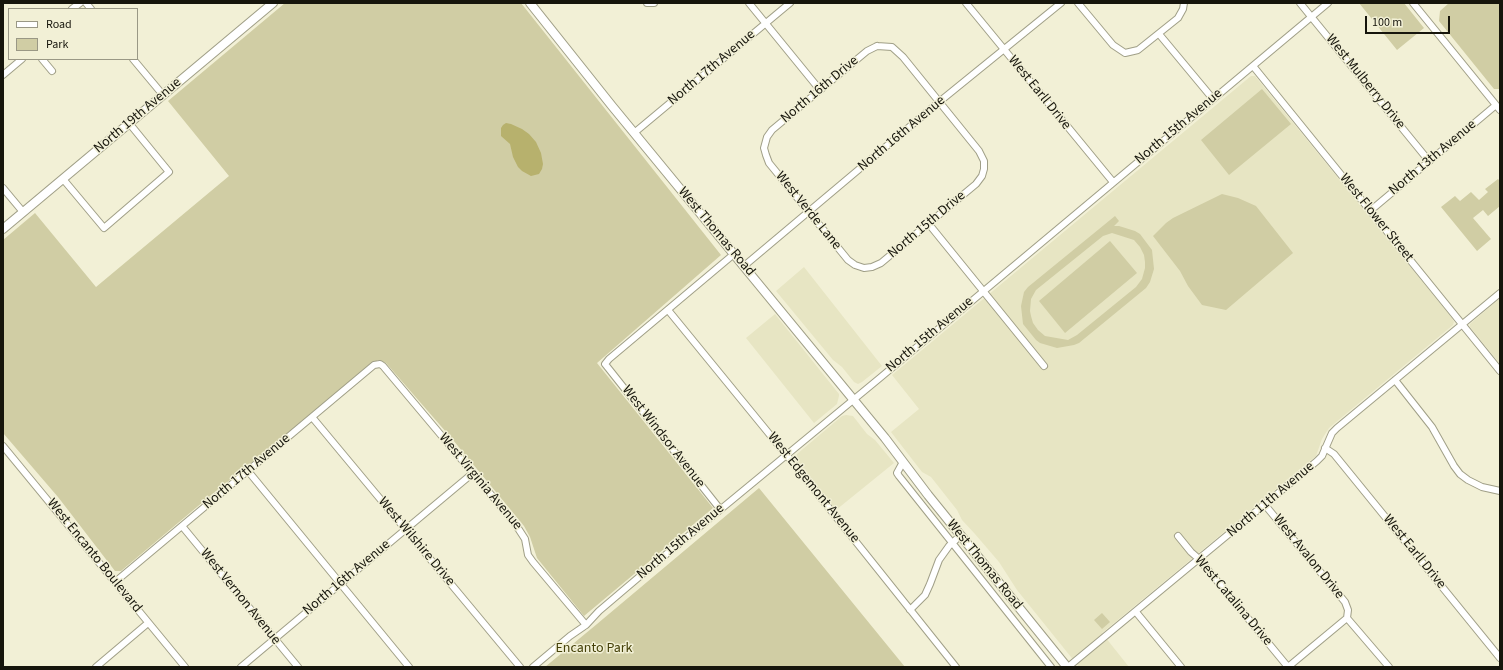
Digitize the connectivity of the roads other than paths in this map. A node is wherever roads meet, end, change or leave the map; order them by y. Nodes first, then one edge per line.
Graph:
1 (273, 3) edge
2 (530, 3) edge
3 (749, 3) edge
4 (790, 3) edge
5 (966, 3) edge
6 (1061, 3) edge
7 (1078, 3) edge
8 (1184, 3) edge
9 (1300, 3) edge
10 (1328, 3) edge
11 (1413, 3) edge
12 (1312, 17) junction
13 (766, 23) junction
14 (1159, 34) junction
15 (1004, 50) junction
16 (21, 60) edge
17 (43, 60) edge
18 (134, 60) edge
19 (1254, 66) junction
20 (52, 71) dead end
21 (3, 75) edge
22 (820, 90) junction
23 (163, 95) junction
24 (1213, 99) junction
25 (939, 102) junction
26 (1498, 108) edge
27 (129, 123) junction
28 (634, 133) junction
29 (764, 148) joint
30 (1429, 161) junction
31 (63, 179) junction
32 (1113, 182) junction
33 (3, 188) edge
34 (809, 211) junction
35 (1370, 211) junction
36 (23, 212) junction
37 (928, 224) junction
38 (3, 229) edge
39 (734, 254) junction
40 (744, 266) junction
41 (860, 267) joint
42 (983, 290) junction
43 (1500, 293) edge
44 (668, 310) junction
45 (1462, 324) junction
46 (380, 364) joint
47 (1044, 366) dead end
48 (1500, 370) edge
49 (1395, 380) junction
50 (853, 400) junction
51 (312, 417) junction
52 (3, 446) edge
53 (1325, 448) junction
54 (786, 454) junction
55 (903, 462) junction
56 (248, 471) junction
57 (473, 473) junction
58 (1500, 491) edge
59 (1265, 505) junction
60 (720, 509) junction
61 (182, 526) junction
62 (406, 529) junction
63 (961, 535) junction
64 (1178, 536) dead end
65 (952, 543) junction
66 (1199, 559) junction
67 (115, 582) junction
68 (341, 583) junction
69 (910, 610) junction
70 (1136, 612) junction
71 (1347, 618) junction
72 (148, 623) junction
73 (586, 625) junction
74 (275, 638) junction
75 (1500, 658) edge
76 (96, 667) edge
77 (185, 667) edge
78 (241, 667) edge
79 (298, 667) edge
80 (410, 667) edge
81 (520, 667) edge
82 (533, 667) edge
83 (956, 667) edge
84 (1051, 667) edge
85 (1068, 667) edge
86 (1180, 667) edge
87 (1288, 667) edge
88 (1389, 667) edge

1 - 23 main road, North 19th Avenue
2 - 28 main road, West Thomas Road
3 - 13 street
4 - 13 street, North 17th Avenue
5 - 15 street, West Earll Drive
6 - 15 street, North 16th Avenue
7 - 14 street
8 - 14 street
9 - 12 street, West Mulberry Drive
10 - 12 street, North 15th Avenue
11 - 26 street
12 - 19 street, North 15th Avenue
12 - 30 street, West Mulberry Drive
13 - 22 street
13 - 28 street, North 17th Avenue
14 - 24 street
15 - 25 street, North 16th Avenue
15 - 32 street, West Earll Drive
16 - 21 street
17 - 20 street
18 - 23 street
19 - 24 street, North 15th Avenue
19 - 35 street, West Flower Street
22 - 25 street, North 16th Drive
22 - 29 street, North 16th Drive
23 - 27 main road, North 19th Avenue
24 - 32 street, North 15th Avenue
25 - 34 street, North 16th Avenue
25 - 37 street, North 15th Drive
26 - 30 street, North 13th Avenue
27 - 31 main road, North 19th Avenue
27 - 31 street
28 - 39 main road, West Thomas Road
29 - 34 street, West Verde Lane
30 - 35 street, North 13th Avenue
31 - 36 main road, North 19th Avenue
32 - 42 street, North 15th Avenue
33 - 36 street
34 - 40 street, North 16th Avenue
34 - 41 street, West Verde Lane
35 - 45 street, West Flower Street
36 - 38 main road, North 19th Avenue
37 - 41 street, North 15th Drive
37 - 42 street
39 - 40 main road, West Thomas Road
39 - 44 street
40 - 50 main road, West Thomas Road
42 - 47 street
42 - 50 street, North 15th Avenue
43 - 45 street, North 11th Avenue
44 - 54 street, West Edgemont Avenue
44 - 60 street, West Windsor Avenue
45 - 48 street, West Flower Street
45 - 49 street, North 11th Avenue
46 - 51 street, North 17th Avenue
46 - 57 street, West Virginia Avenue
49 - 53 street, North 11th Avenue
49 - 58 street
50 - 54 street, North 15th Avenue
50 - 55 main road, West Thomas Road
51 - 56 street, North 17th Avenue
51 - 62 street, West Wilshire Drive
52 - 67 street, West Encanto Boulevard
53 - 59 street, North 11th Avenue
53 - 75 street, West Earll Drive
54 - 60 street, North 15th Avenue
54 - 69 street, West Edgemont Avenue
55 - 63 main road, West Thomas Road
55 - 65 street, West Thomas Road
56 - 61 street, North 17th Avenue
56 - 68 street
57 - 62 street, North 16th Avenue
57 - 73 street, West Virginia Avenue
59 - 66 street, North 11th Avenue
59 - 71 street, West Avalon Drive
60 - 73 street, North 15th Avenue
61 - 67 street, North 17th Avenue
61 - 74 street, West Vernon Avenue
62 - 68 street, North 16th Avenue
62 - 81 street, West Wilshire Drive
63 - 65 street
63 - 85 main road, West Thomas Road
64 - 66 street, West Catalina Drive
65 - 69 street
65 - 84 street, West Thomas Road
66 - 70 street, North 11th Avenue
66 - 87 street, West Catalina Drive
67 - 72 street, West Encanto Boulevard
68 - 74 street, North 16th Avenue
68 - 80 street
69 - 83 street, West Edgemont Avenue
70 - 85 street, North 11th Avenue
70 - 86 street
71 - 87 street
71 - 88 street, West Avalon Drive
72 - 76 street
72 - 77 street, West Encanto Boulevard
73 - 82 street, North 15th Avenue
74 - 78 street, North 16th Avenue
74 - 79 street, West Vernon Avenue

